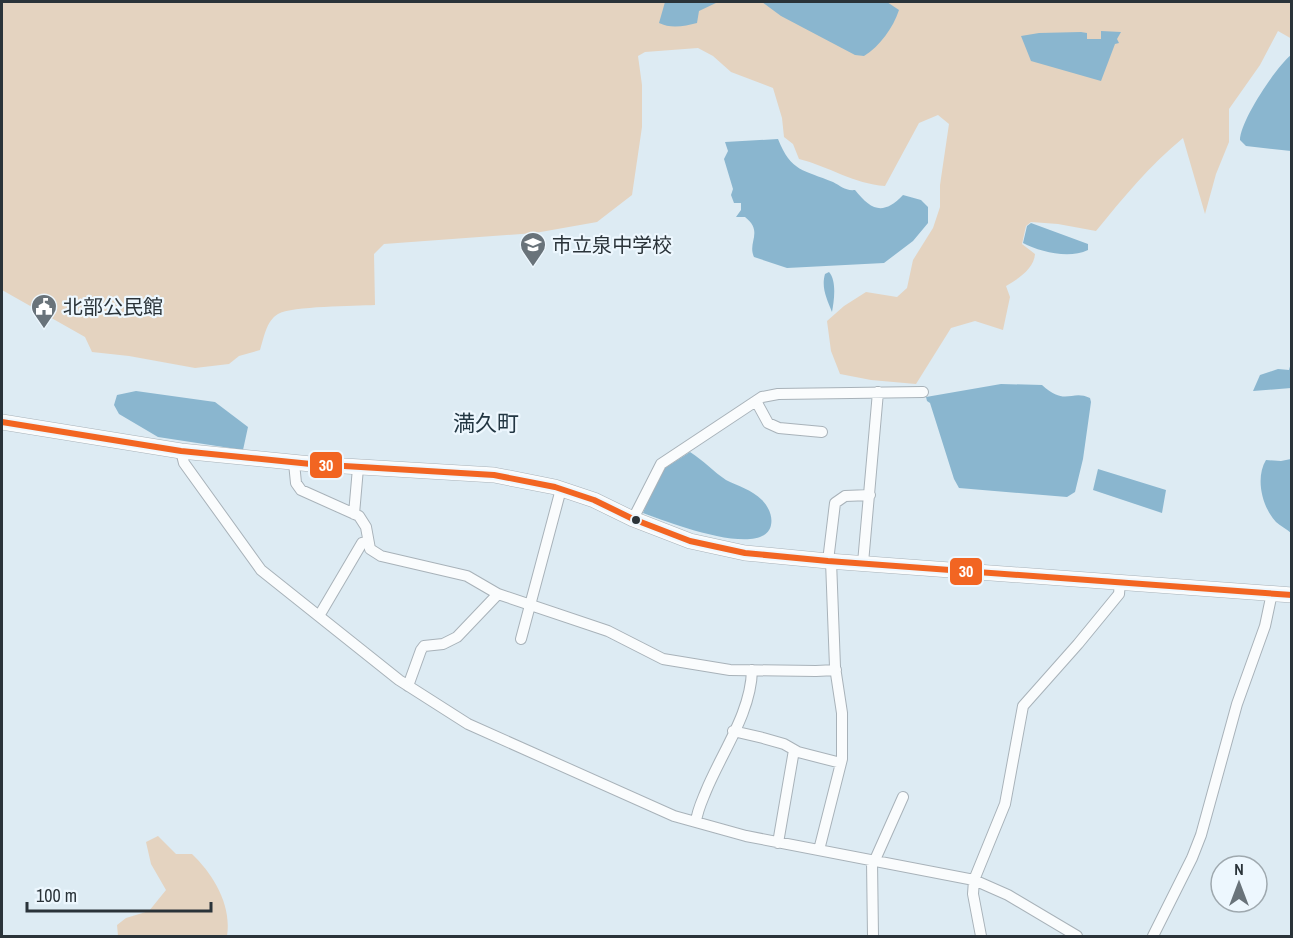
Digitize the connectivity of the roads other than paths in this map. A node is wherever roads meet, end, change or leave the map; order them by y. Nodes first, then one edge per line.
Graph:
1 (878, 392) junction
2 (923, 392) dead end
3 (756, 401) junction
4 (2, 422) edge
5 (822, 432) dead end
6 (181, 451) junction
7 (294, 463) junction
8 (358, 468) junction
9 (561, 489) junction
10 (870, 495) junction
11 (354, 514) junction
12 (633, 519) junction
13 (367, 542) junction
14 (830, 561) junction
15 (863, 563) junction
16 (1120, 582) junction
17 (1272, 593) junction
18 (498, 594) junction
19 (1292, 594) edge
20 (530, 605) junction
21 (319, 616) junction
22 (521, 639) dead end
23 (752, 670) junction
24 (836, 670) junction
25 (408, 686) junction
26 (734, 731) junction
27 (794, 750) junction
28 (841, 763) junction
29 (903, 797) dead end
30 (696, 822) junction
31 (778, 843) junction
32 (819, 850) junction
33 (873, 862) junction
34 (974, 880) junction
35 (873, 936) edge
36 (981, 936) edge
37 (1076, 936) edge
38 (1153, 936) edge

1 - 2 street
1 - 3 street
1 - 10 street
3 - 5 street
3 - 12 street
4 - 6 main road
6 - 7 main road
6 - 21 street
7 - 8 main road
7 - 11 street
8 - 9 main road
8 - 11 street
9 - 12 main road
9 - 20 street
10 - 14 street
10 - 15 street
11 - 13 street
12 - 14 main road
13 - 18 street
13 - 21 street
14 - 15 main road
14 - 24 street
15 - 16 main road
16 - 17 main road
16 - 34 street
17 - 19 main road
17 - 38 street
18 - 20 street
18 - 25 street
20 - 22 street
20 - 23 street
21 - 25 street
23 - 24 street
23 - 26 street
24 - 28 street
25 - 30 street
26 - 27 street
26 - 30 street
27 - 28 street
27 - 31 street
28 - 32 street
29 - 33 street
30 - 31 street
31 - 32 street
32 - 33 street
33 - 34 street
33 - 35 street
34 - 36 street
34 - 37 street

